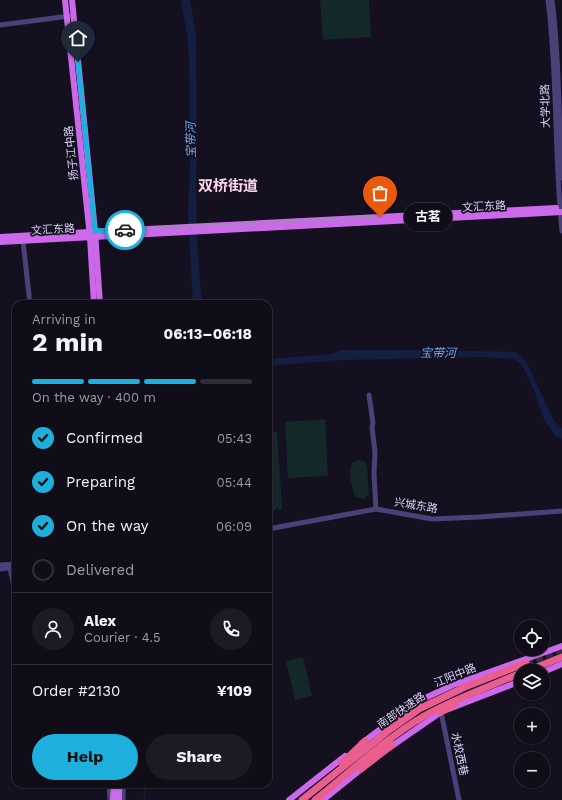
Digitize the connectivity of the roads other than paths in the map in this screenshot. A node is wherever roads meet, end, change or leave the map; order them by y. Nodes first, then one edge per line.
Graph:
1 (65, 0) edge
2 (72, 0) edge
3 (548, 0) edge
4 (552, 0) edge
5 (67, 16) junction
6 (74, 16) junction
7 (0, 25) edge
8 (562, 178) edge
9 (561, 210) edge
10 (562, 231) edge
11 (92, 234) junction
12 (0, 237) edge
13 (23, 240) junction
14 (0, 242) edge
15 (30, 300) edge
16 (94, 300) edge
17 (100, 300) edge
18 (369, 395) dead end
19 (376, 509) junction
20 (562, 511) edge
21 (272, 528) edge
22 (12, 564) edge
23 (0, 565) edge
24 (10, 568) joint
25 (0, 569) edge
26 (12, 577) edge
27 (562, 646) edge
28 (562, 657) edge
29 (538, 664) edge
30 (562, 664) edge
31 (550, 669) edge
32 (514, 671) edge
33 (514, 676) edge
34 (514, 677) edge
35 (514, 684) edge
36 (465, 687) junction
37 (441, 712) junction
38 (387, 724) junction
39 (365, 741) junction
40 (392, 745) junction
41 (109, 788) edge
42 (114, 788) edge
43 (119, 788) edge
44 (123, 788) edge
45 (110, 800) edge
46 (114, 800) edge
47 (119, 800) edge
48 (123, 800) edge
49 (289, 800) edge
50 (297, 800) edge
51 (302, 800) edge
52 (316, 800) edge
53 (323, 800) edge
54 (459, 800) edge

1 - 5 main road, 扬子江中路
2 - 6 main road, 扬子江中路
3 - 9 street, 大学北路
4 - 8 street, 大学北路
5 - 6 street
5 - 7 street
5 - 11 main road, 扬子江中路
6 - 11 main road, 扬子江中路
9 - 10 street, 大学北路
9 - 11 main road, 文汇东路
11 - 12 main road, 文汇东路
11 - 13 main road, 文汇东路
11 - 16 main road, 扬子江中路
11 - 17 main road, 扬子江中路
13 - 14 main road, 文汇东路
13 - 15 street
18 - 19 street
19 - 20 street, 兴城东路
19 - 21 street, 兴城东路
22 - 23 street
24 - 25 street
24 - 26 street
27 - 38 main road, 江阳中路
28 - 29 highway, 南部快速路
30 - 31 main road
32 - 36 highway, 南部快速路
33 - 52 highway, 南部快速路
34 - 37 highway
35 - 37 main road
36 - 38 highway
36 - 51 highway, 南部快速路
37 - 40 main road
37 - 54 street, 水校西巷
38 - 39 main road, 江阳中路
39 - 49 main road, 江阳中路
39 - 50 highway
40 - 52 highway
40 - 53 main road
41 - 45 street
42 - 46 main road
43 - 47 main road
44 - 48 street

